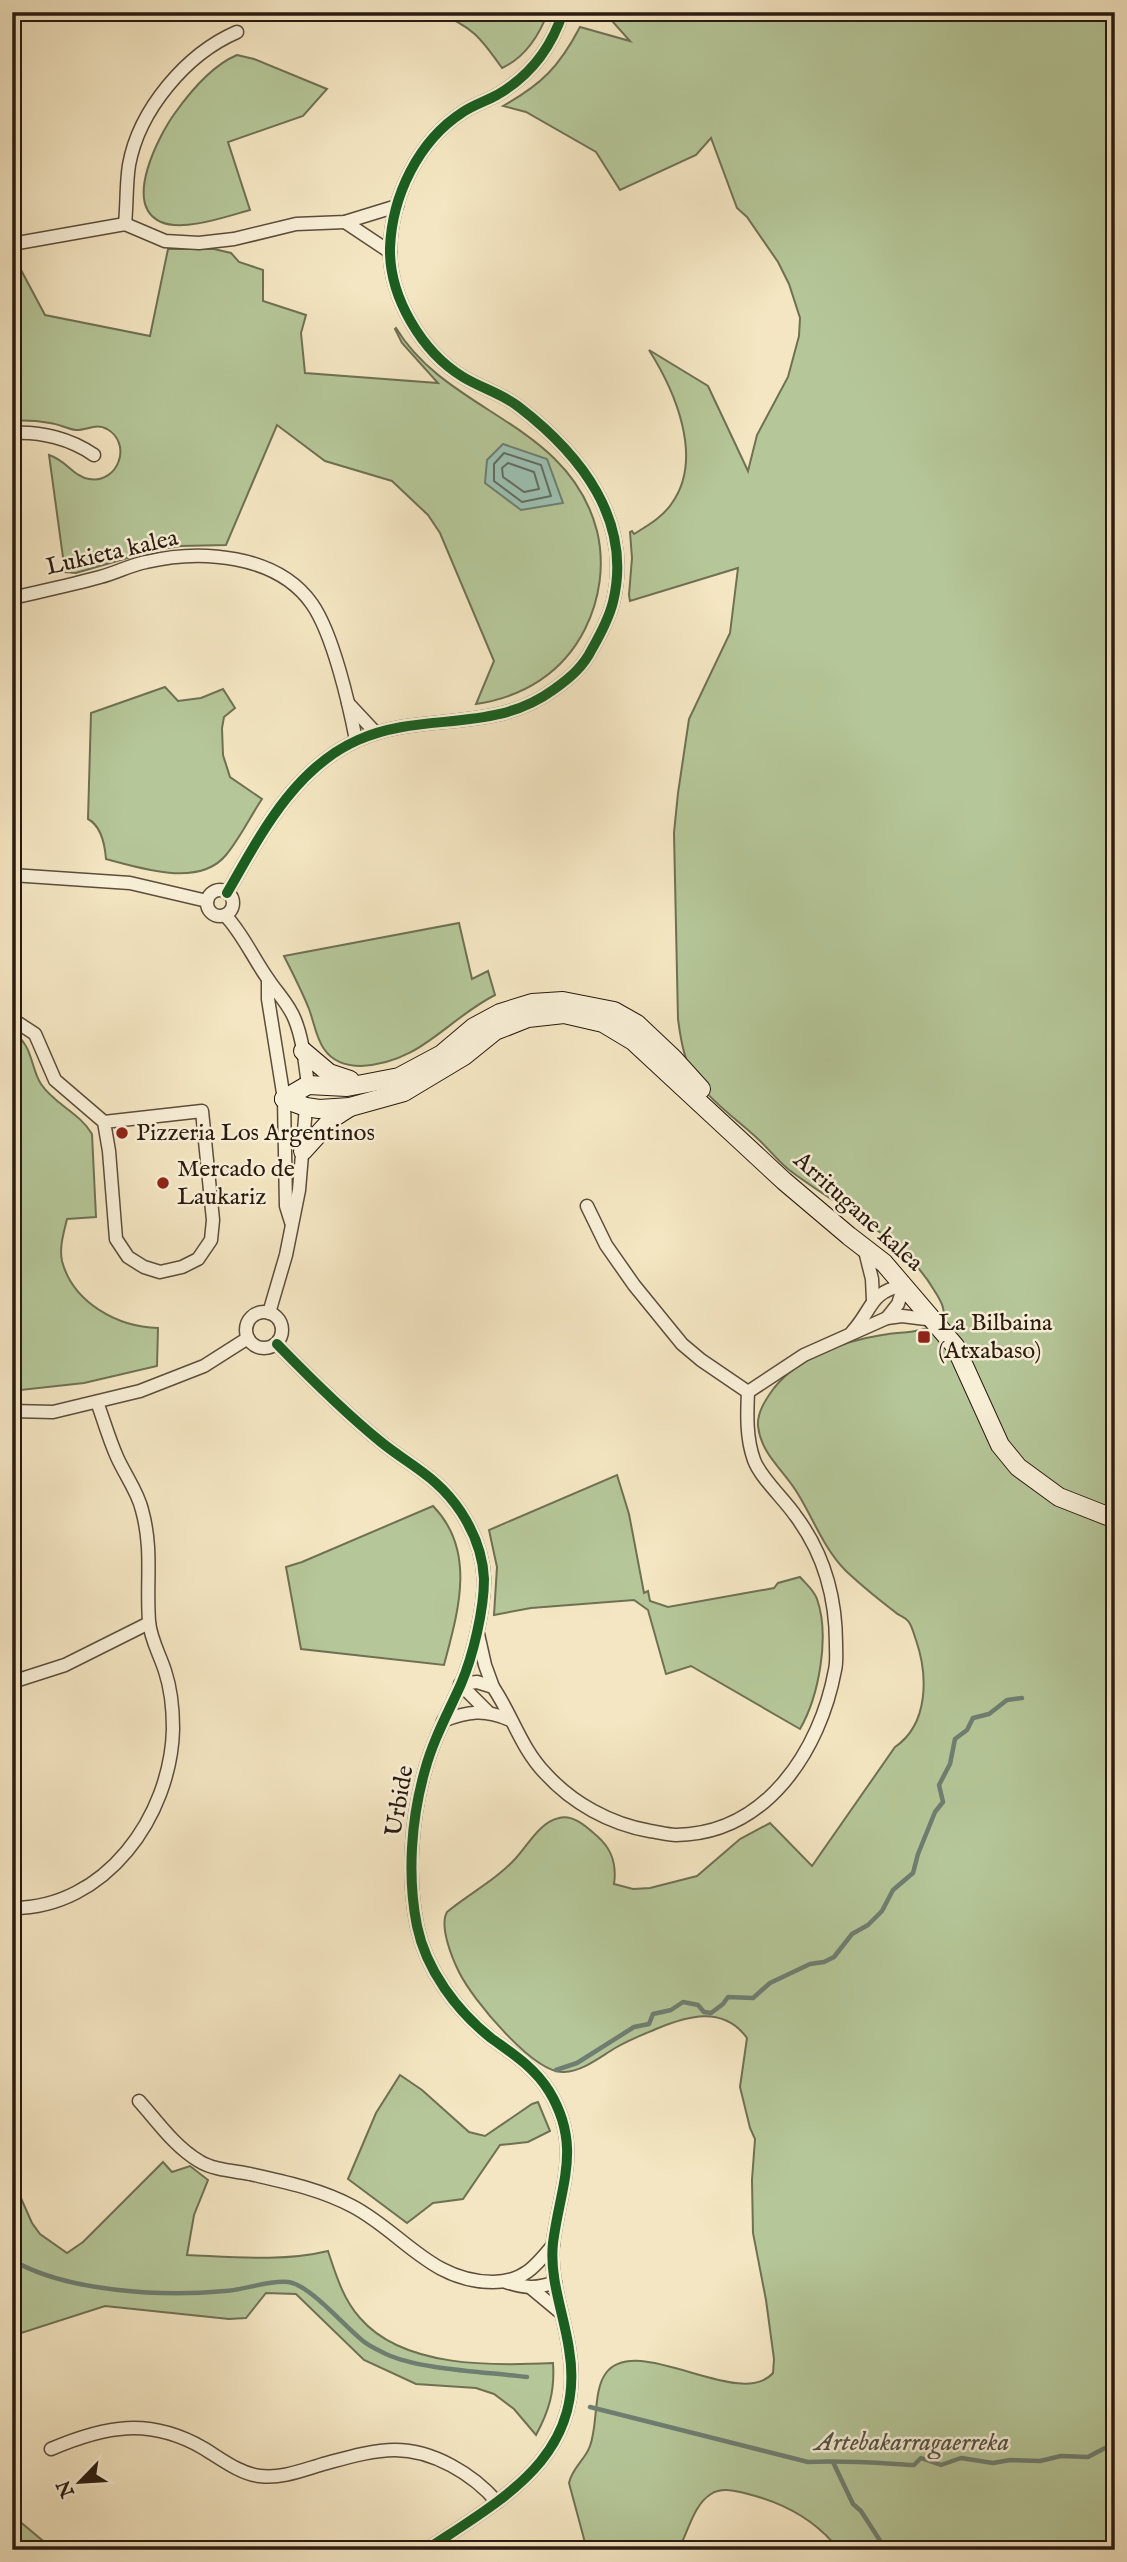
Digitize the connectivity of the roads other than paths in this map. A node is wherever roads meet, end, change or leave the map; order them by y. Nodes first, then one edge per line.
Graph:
1 (563, 12) edge
2 (237, 32) dead end
3 (397, 206) junction
4 (345, 222) junction
5 (125, 224) junction
6 (12, 244) edge
7 (390, 252) junction
8 (12, 433) edge
9 (94, 455) dead end
10 (12, 598) edge
11 (348, 702) junction
12 (376, 733) junction
13 (356, 740) junction
14 (12, 875) edge
15 (227, 893) junction
16 (207, 901) junction
17 (225, 915) junction
18 (268, 980) junction
19 (12, 1019) edge
20 (303, 1051) junction
21 (367, 1083) junction
22 (308, 1085) junction
23 (284, 1099) junction
24 (306, 1107) junction
25 (350, 1107) junction
26 (104, 1122) junction
27 (303, 1151) junction
28 (756, 1153) junction
29 (587, 1206) dead end
30 (291, 1222) junction
31 (864, 1247) junction
32 (905, 1284) junction
33 (873, 1300) junction
34 (269, 1313) junction
35 (887, 1318) junction
36 (934, 1320) junction
37 (849, 1335) junction
38 (248, 1338) junction
39 (277, 1344) junction
40 (748, 1392) junction
41 (97, 1402) junction
42 (12, 1411) edge
43 (1115, 1519) edge
44 (149, 1623) junction
45 (477, 1630) junction
46 (12, 1682) edge
47 (460, 1684) junction
48 (493, 1687) junction
49 (488, 1712) junction
50 (510, 1720) junction
51 (443, 1721) junction
52 (12, 1908) edge
53 (139, 2101) dead end
54 (553, 2245) junction
55 (528, 2273) junction
56 (506, 2282) junction
57 (555, 2282) junction
58 (530, 2288) junction
59 (560, 2308) junction
60 (51, 2449) dead end
61 (497, 2502) junction
62 (426, 2550) edge

1 - 3 street
2 - 5 street
3 - 4 street
3 - 7 street
4 - 5 street
4 - 7 street
5 - 6 street
7 - 12 street
8 - 9 street
10 - 11 street, Lukieta kalea
11 - 12 street, Lukieta kalea
11 - 13 street, Lukieta kalea
12 - 13 street
13 - 15 street
14 - 16 street
15 - 16 street
15 - 17 street
16 - 17 street
17 - 18 street
18 - 20 street
18 - 23 street
19 - 26 street
20 - 21 street
20 - 22 street
21 - 22 street, Arritugane kalea
21 - 28 street, Arritugane kalea
22 - 23 street
22 - 24 street
23 - 24 street
23 - 30 street
24 - 25 street
24 - 27 street
25 - 27 street
25 - 28 street, Arritugane kalea
26 - 26 street
27 - 30 street
28 - 31 street, Arritugane kalea
29 - 40 street
30 - 34 street
31 - 32 street, Arritugane kalea
31 - 33 street
32 - 33 street
32 - 35 street
32 - 36 street, Arritugane kalea
33 - 37 street
34 - 38 street
34 - 39 street
35 - 36 street
35 - 37 street
36 - 43 street, Arritugane kalea
37 - 40 street
38 - 39 street
38 - 41 street
39 - 45 street, Urbide
40 - 50 street
41 - 42 street
41 - 44 street
44 - 46 street
44 - 52 street
45 - 47 street, Urbide
45 - 48 street
47 - 48 street
47 - 49 street
47 - 51 street, Urbide
48 - 50 street
49 - 50 street
49 - 51 street
51 - 54 street, Urbide
53 - 56 street
54 - 55 street
54 - 57 street, Urbide
55 - 56 street
55 - 57 street
56 - 58 street
57 - 58 street
57 - 59 street, Urbide
58 - 59 street
59 - 61 street, Urbide
60 - 61 street
61 - 62 street, Urbide

